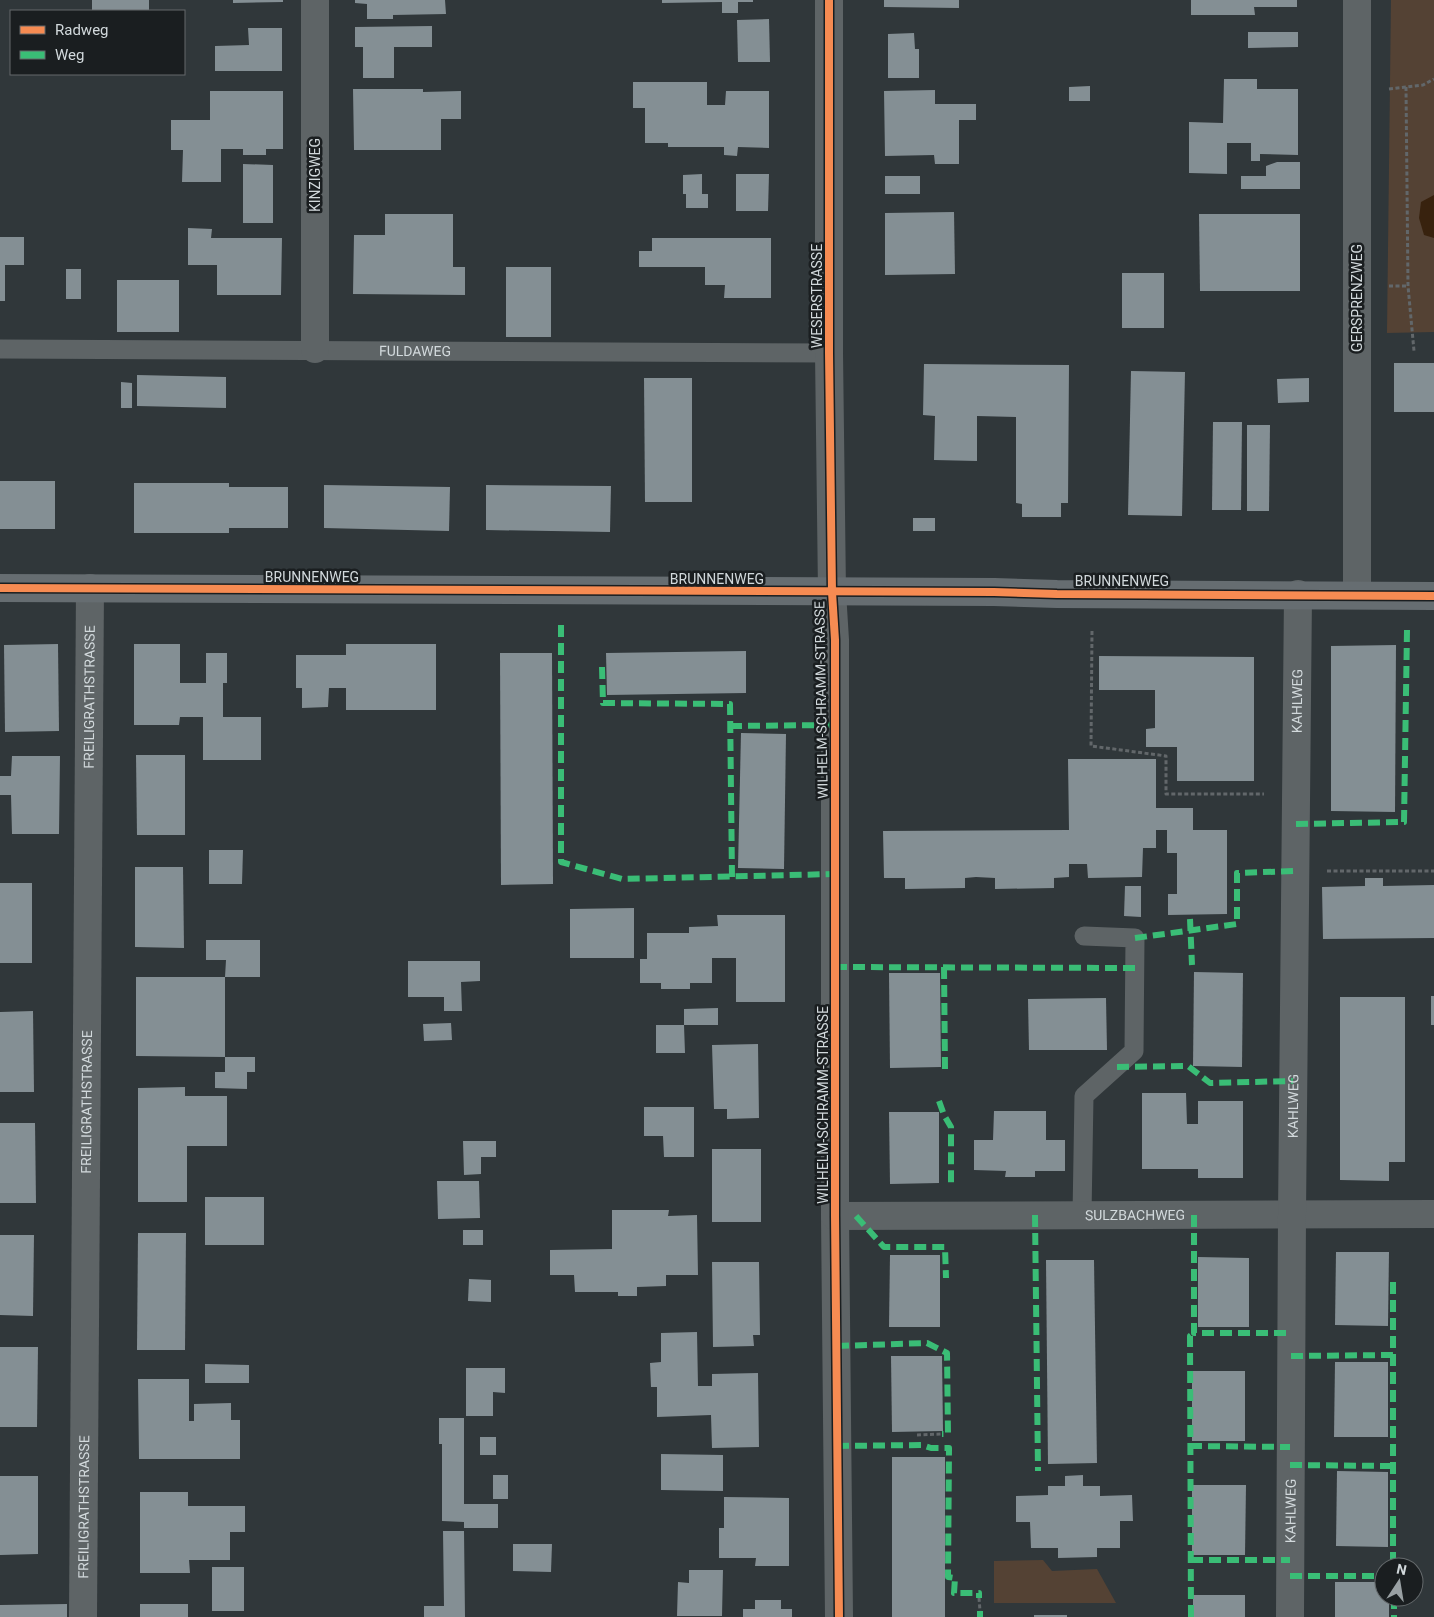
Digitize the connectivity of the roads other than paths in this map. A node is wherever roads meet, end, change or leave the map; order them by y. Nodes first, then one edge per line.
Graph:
1 (315, 0) edge
2 (829, 0) edge
3 (1357, 0) edge
4 (0, 349) edge
5 (315, 349) junction
6 (830, 353) junction
7 (0, 588) edge
8 (90, 588) junction
9 (832, 592) junction
10 (1298, 594) junction
11 (1357, 595) junction
12 (1434, 596) edge
13 (1084, 936) dead end
14 (1434, 1214) edge
15 (1082, 1215) junction
16 (1292, 1215) junction
17 (835, 1216) junction
18 (83, 1617) edge
19 (839, 1617) edge
20 (1290, 1617) edge

1 - 5 street, KINZIGWEG
2 - 6 street, WESERSTRASSE
3 - 11 street, GERSPRENZWEG
4 - 5 lane, FULDAWEG
5 - 6 lane, FULDAWEG
6 - 9 street, WESERSTRASSE
7 - 8 street, BRUNNENWEG
8 - 9 street, BRUNNENWEG
8 - 18 street, FREILIGRATHSTRASSE
9 - 10 street, BRUNNENWEG
9 - 17 street, WILHELM-SCHRAMM-STRASSE
10 - 11 street, BRUNNENWEG
10 - 16 street, KAHLWEG
11 - 12 street, BRUNNENWEG
13 - 15 lane
14 - 16 street, SULZBACHWEG
15 - 16 street, SULZBACHWEG
15 - 17 street, SULZBACHWEG
16 - 20 street, KAHLWEG
17 - 19 street, WILHELM-SCHRAMM-STRASSE

